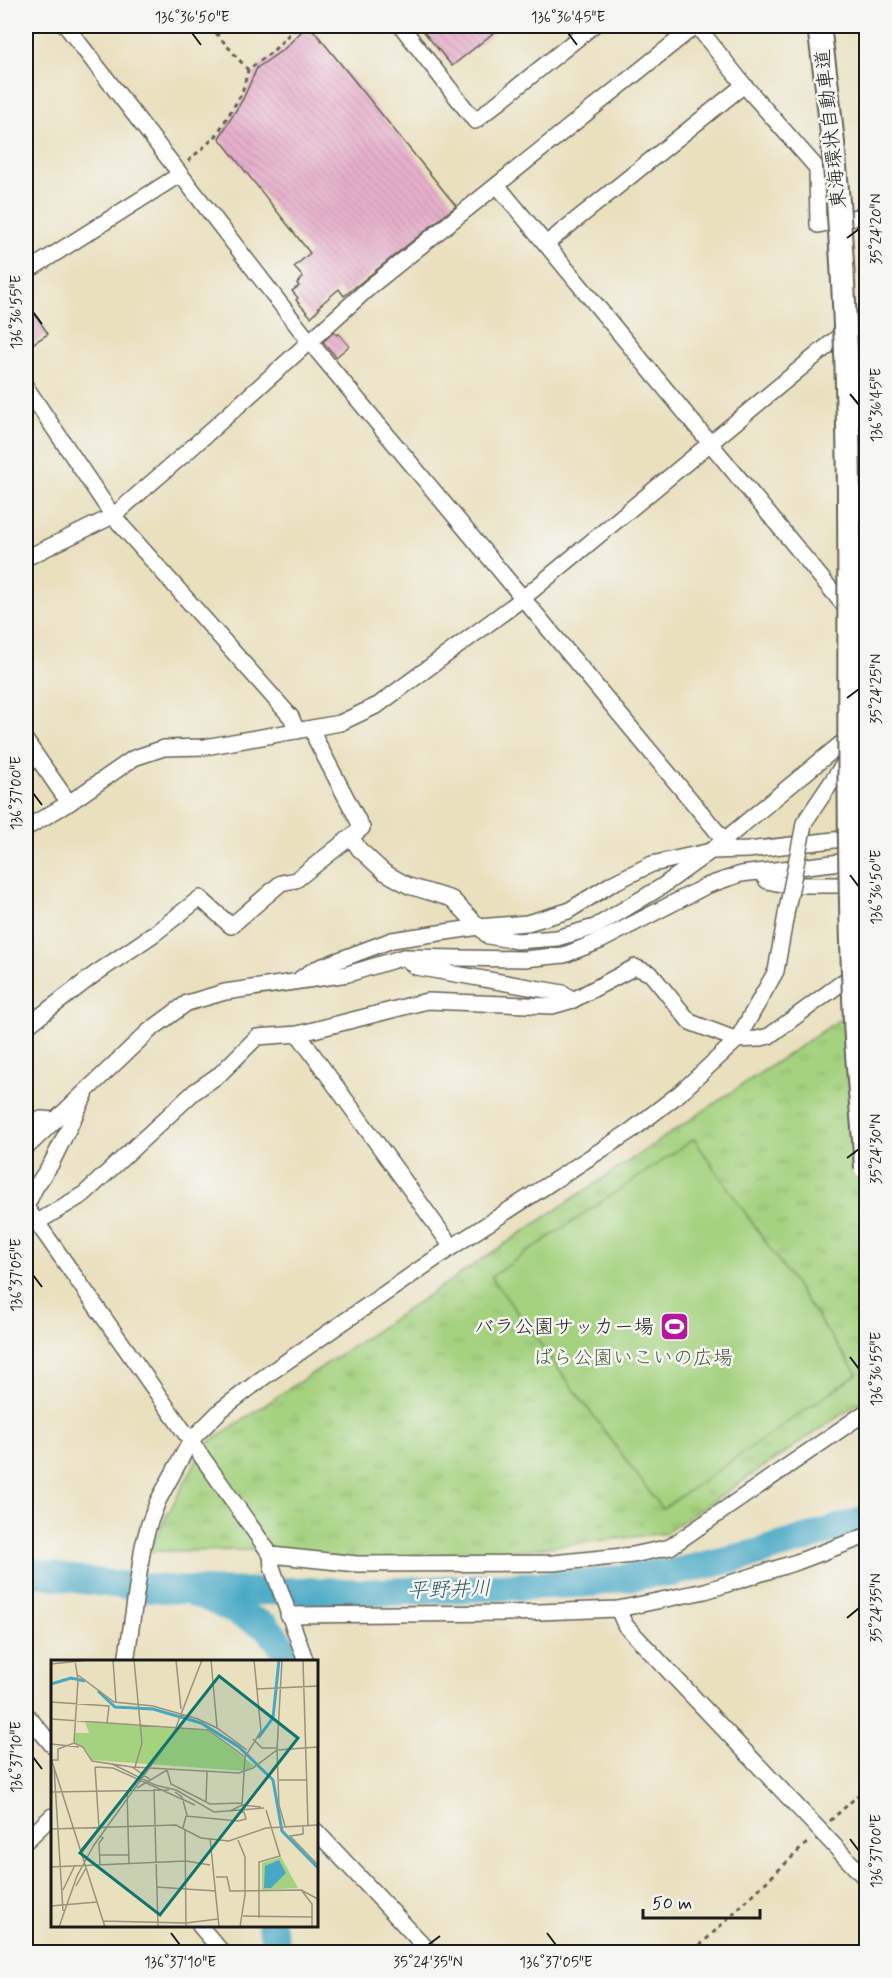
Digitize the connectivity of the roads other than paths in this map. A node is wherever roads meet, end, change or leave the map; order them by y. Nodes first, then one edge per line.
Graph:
1 (66, 26) edge
2 (402, 26) edge
3 (593, 26) edge
4 (696, 26) edge
5 (819, 26) edge
6 (744, 85) junction
7 (177, 173) junction
8 (497, 185) junction
9 (867, 215) edge
10 (546, 244) junction
11 (26, 273) edge
12 (867, 314) edge
13 (309, 341) junction
14 (26, 387) edge
15 (711, 444) junction
16 (113, 516) junction
17 (26, 558) edge
18 (522, 599) junction
19 (867, 632) edge
20 (867, 723) edge
21 (313, 728) junction
22 (867, 730) edge
23 (297, 731) junction
24 (26, 741) edge
25 (69, 803) junction
26 (26, 828) edge
27 (867, 834) edge
28 (352, 838) junction
29 (724, 840) junction
30 (711, 851) junction
31 (867, 859) edge
32 (760, 872) junction
33 (867, 885) edge
34 (479, 927) junction
35 (598, 934) junction
36 (404, 957) junction
37 (867, 965) edge
38 (296, 981) junction
39 (573, 1000) junction
40 (26, 1027) edge
41 (298, 1034) junction
42 (737, 1040) junction
43 (89, 1087) junction
44 (54, 1120) junction
45 (26, 1130) edge
46 (26, 1148) edge
47 (867, 1168) edge
48 (36, 1223) junction
49 (452, 1247) junction
50 (867, 1412) edge
51 (191, 1440) junction
52 (867, 1536) edge
53 (271, 1561) junction
54 (618, 1609) junction
55 (288, 1613) junction
56 (126, 1660) edge
57 (305, 1660) edge
58 (26, 1714) edge
59 (51, 1744) edge
60 (51, 1817) edge
61 (318, 1834) edge
62 (26, 1841) edge
63 (867, 1879) edge
64 (201, 1927) edge
65 (222, 1953) edge
66 (430, 1953) edge

1 - 7 street
2 - 3 street
4 - 6 street
4 - 8 street
5 - 47 highway, 東海環状自動車道, bridge
6 - 9 street
6 - 10 street
7 - 11 street
7 - 13 street
8 - 10 street
8 - 13 street
10 - 15 street
12 - 15 street
13 - 16 street
13 - 18 street
14 - 16 street
15 - 18 street
15 - 19 street
16 - 17 street
16 - 23 street
18 - 21 street
18 - 29 street
20 - 29 street
21 - 23 street
21 - 28 street
22 - 42 street, bridge
23 - 25 street
24 - 25 street
25 - 26 street
27 - 30 street
28 - 34 street
28 - 40 street
29 - 30 street
30 - 34 street
30 - 35 street
31 - 32 street
32 - 33 street
32 - 35 street
34 - 35 street
34 - 38 street
35 - 36 street
36 - 38 street
36 - 39 street
37 - 42 street
38 - 43 street
39 - 41 street
39 - 42 street
41 - 48 street
41 - 49 street
42 - 49 street
43 - 44 street
43 - 48 street
44 - 45 street
44 - 46 street
48 - 51 street
49 - 51 street
50 - 53 street
51 - 53 street
51 - 56 street
52 - 54 street
53 - 55 street
54 - 55 street
54 - 63 street
55 - 57 street
58 - 59 street
60 - 62 street
61 - 66 street
64 - 65 street

